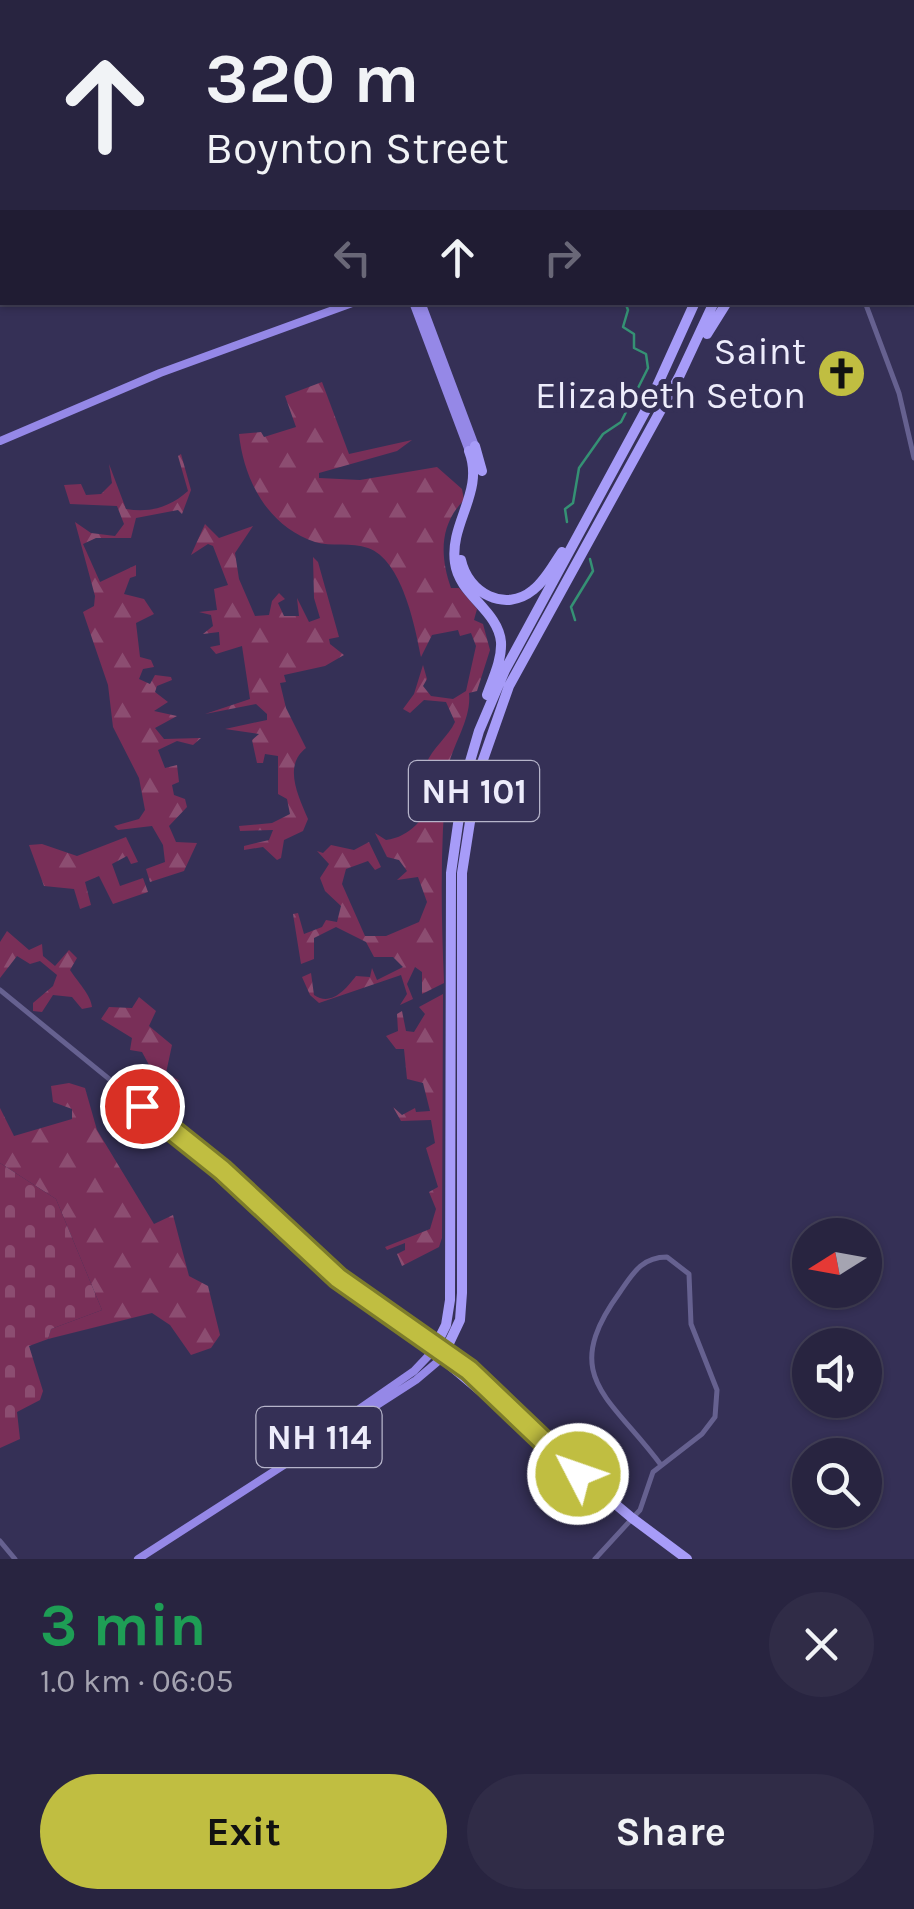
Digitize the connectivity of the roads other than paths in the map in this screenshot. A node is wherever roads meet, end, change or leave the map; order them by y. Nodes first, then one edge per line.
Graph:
1 (335, 305) edge
2 (344, 305) edge
3 (417, 305) edge
4 (691, 305) edge
5 (713, 305) edge
6 (725, 305) edge
7 (867, 305) edge
8 (329, 309) junction
9 (679, 377) junction
10 (0, 442) edge
11 (472, 448) junction
12 (914, 458) edge
13 (588, 515) junction
14 (473, 750) junction
15 (0, 990) edge
16 (455, 1334) junction
17 (440, 1351) junction
18 (469, 1370) junction
19 (494, 1398) junction
20 (661, 1464) junction
21 (644, 1500) junction
22 (619, 1508) junction
23 (632, 1518) junction
24 (0, 1541) edge
25 (16, 1559) edge
26 (138, 1559) edge
27 (595, 1559) edge
28 (686, 1559) edge

1 - 8 main road
2 - 8 main road
3 - 11 main road
4 - 13 highway, NH 101
5 - 9 highway, NH 101
6 - 9 highway
7 - 12 street
8 - 10 main road
9 - 16 highway, NH 101
11 - 13 highway
11 - 14 highway
13 - 14 highway, NH 101
14 - 17 highway, NH 101
15 - 17 street
16 - 17 highway
16 - 18 highway, NH 101
17 - 18 highway
17 - 19 highway, NH 101
17 - 26 main road, NH 114
18 - 19 highway, NH 101
19 - 22 highway, NH 101
20 - 20 street
20 - 21 street
21 - 22 street
21 - 23 street
22 - 23 highway, NH 101
23 - 27 street
23 - 28 highway, NH 101
24 - 25 street

